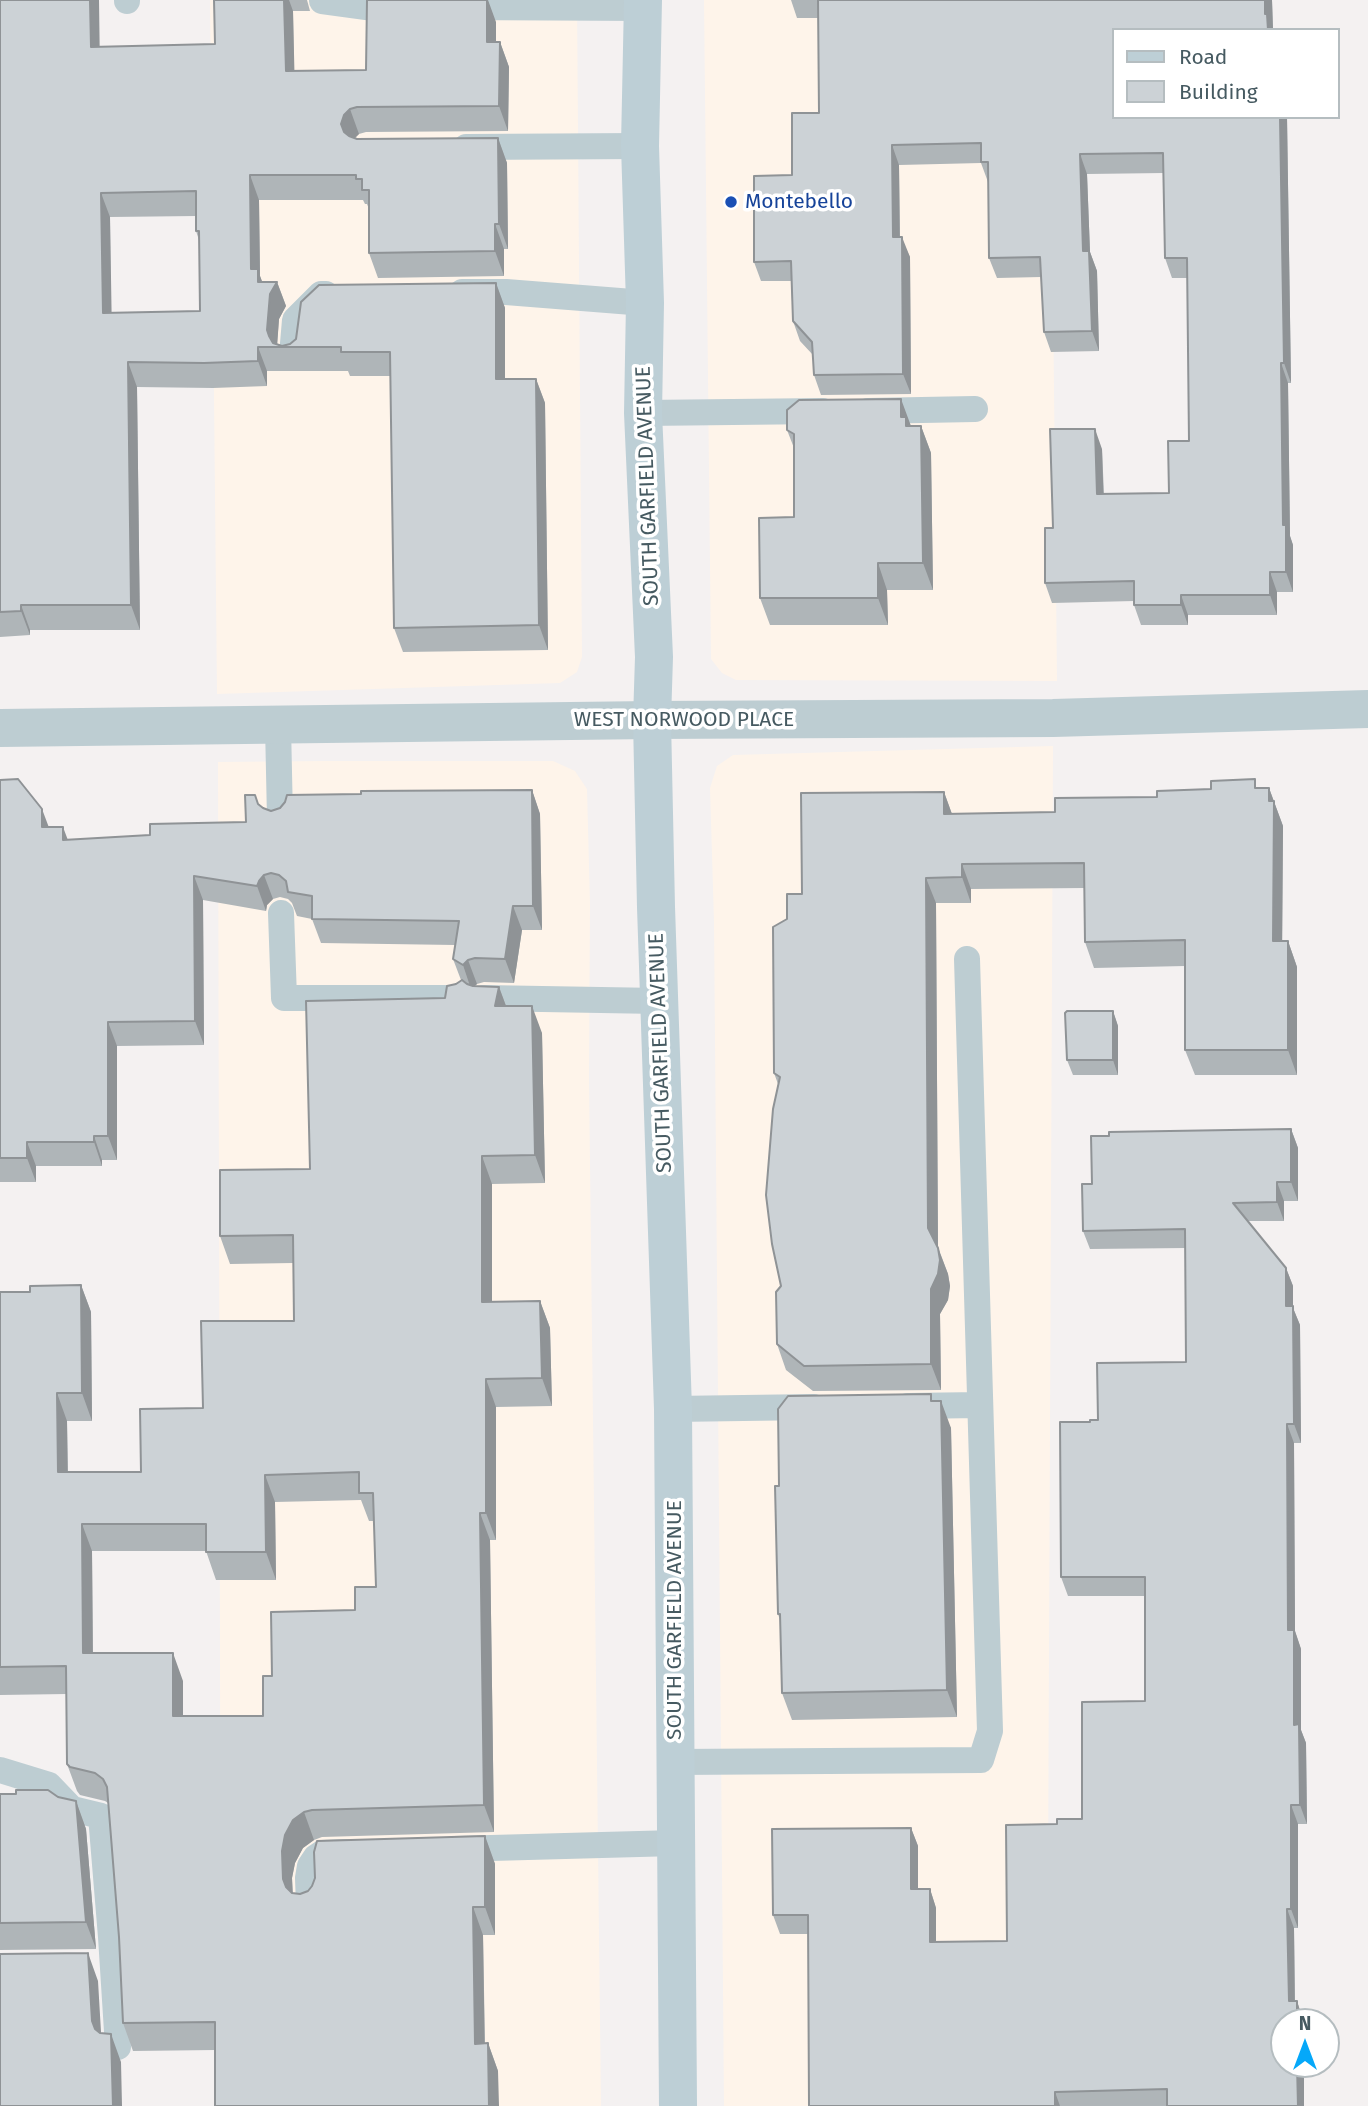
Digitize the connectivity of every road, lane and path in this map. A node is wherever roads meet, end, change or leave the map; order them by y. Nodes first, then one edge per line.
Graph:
1 (322, 1) edge
2 (643, 4) edge
3 (640, 146) junction
4 (448, 147) edge
5 (440, 292) edge
6 (347, 294) edge
7 (645, 303) junction
8 (292, 355) dead end
9 (975, 409) dead end
10 (643, 414) junction
11 (1368, 709) edge
12 (652, 720) junction
13 (278, 726) junction
14 (0, 728) edge
15 (280, 819) edge
16 (281, 913) edge
17 (967, 959) dead end
18 (659, 1001) junction
19 (980, 1405) junction
20 (834, 1406) edge
21 (887, 1406) edge
22 (673, 1409) junction
23 (676, 1762) junction
24 (0, 1770) edge
25 (676, 1843) junction
26 (431, 1849) edge
27 (363, 1851) edge
28 (309, 1906) edge
29 (118, 2047) dead end
30 (678, 2106) edge

1 - 2 lane
2 - 3 main road, SOUTH GARFIELD AVENUE
3 - 4 lane
3 - 7 main road, SOUTH GARFIELD AVENUE
5 - 7 lane
6 - 8 lane
7 - 10 main road, SOUTH GARFIELD AVENUE
9 - 10 lane
10 - 12 main road, SOUTH GARFIELD AVENUE
11 - 12 street, WEST NORWOOD PLACE
12 - 13 street, WEST NORWOOD PLACE
12 - 18 main road, SOUTH GARFIELD AVENUE
13 - 14 street, WEST NORWOOD PLACE
13 - 15 lane
16 - 18 lane
17 - 19 lane
18 - 22 main road, SOUTH GARFIELD AVENUE
19 - 21 lane
19 - 23 lane
20 - 22 lane
22 - 23 main road, SOUTH GARFIELD AVENUE
23 - 25 main road, SOUTH GARFIELD AVENUE
24 - 29 lane
25 - 26 lane
25 - 30 main road, SOUTH GARFIELD AVENUE
27 - 28 lane

